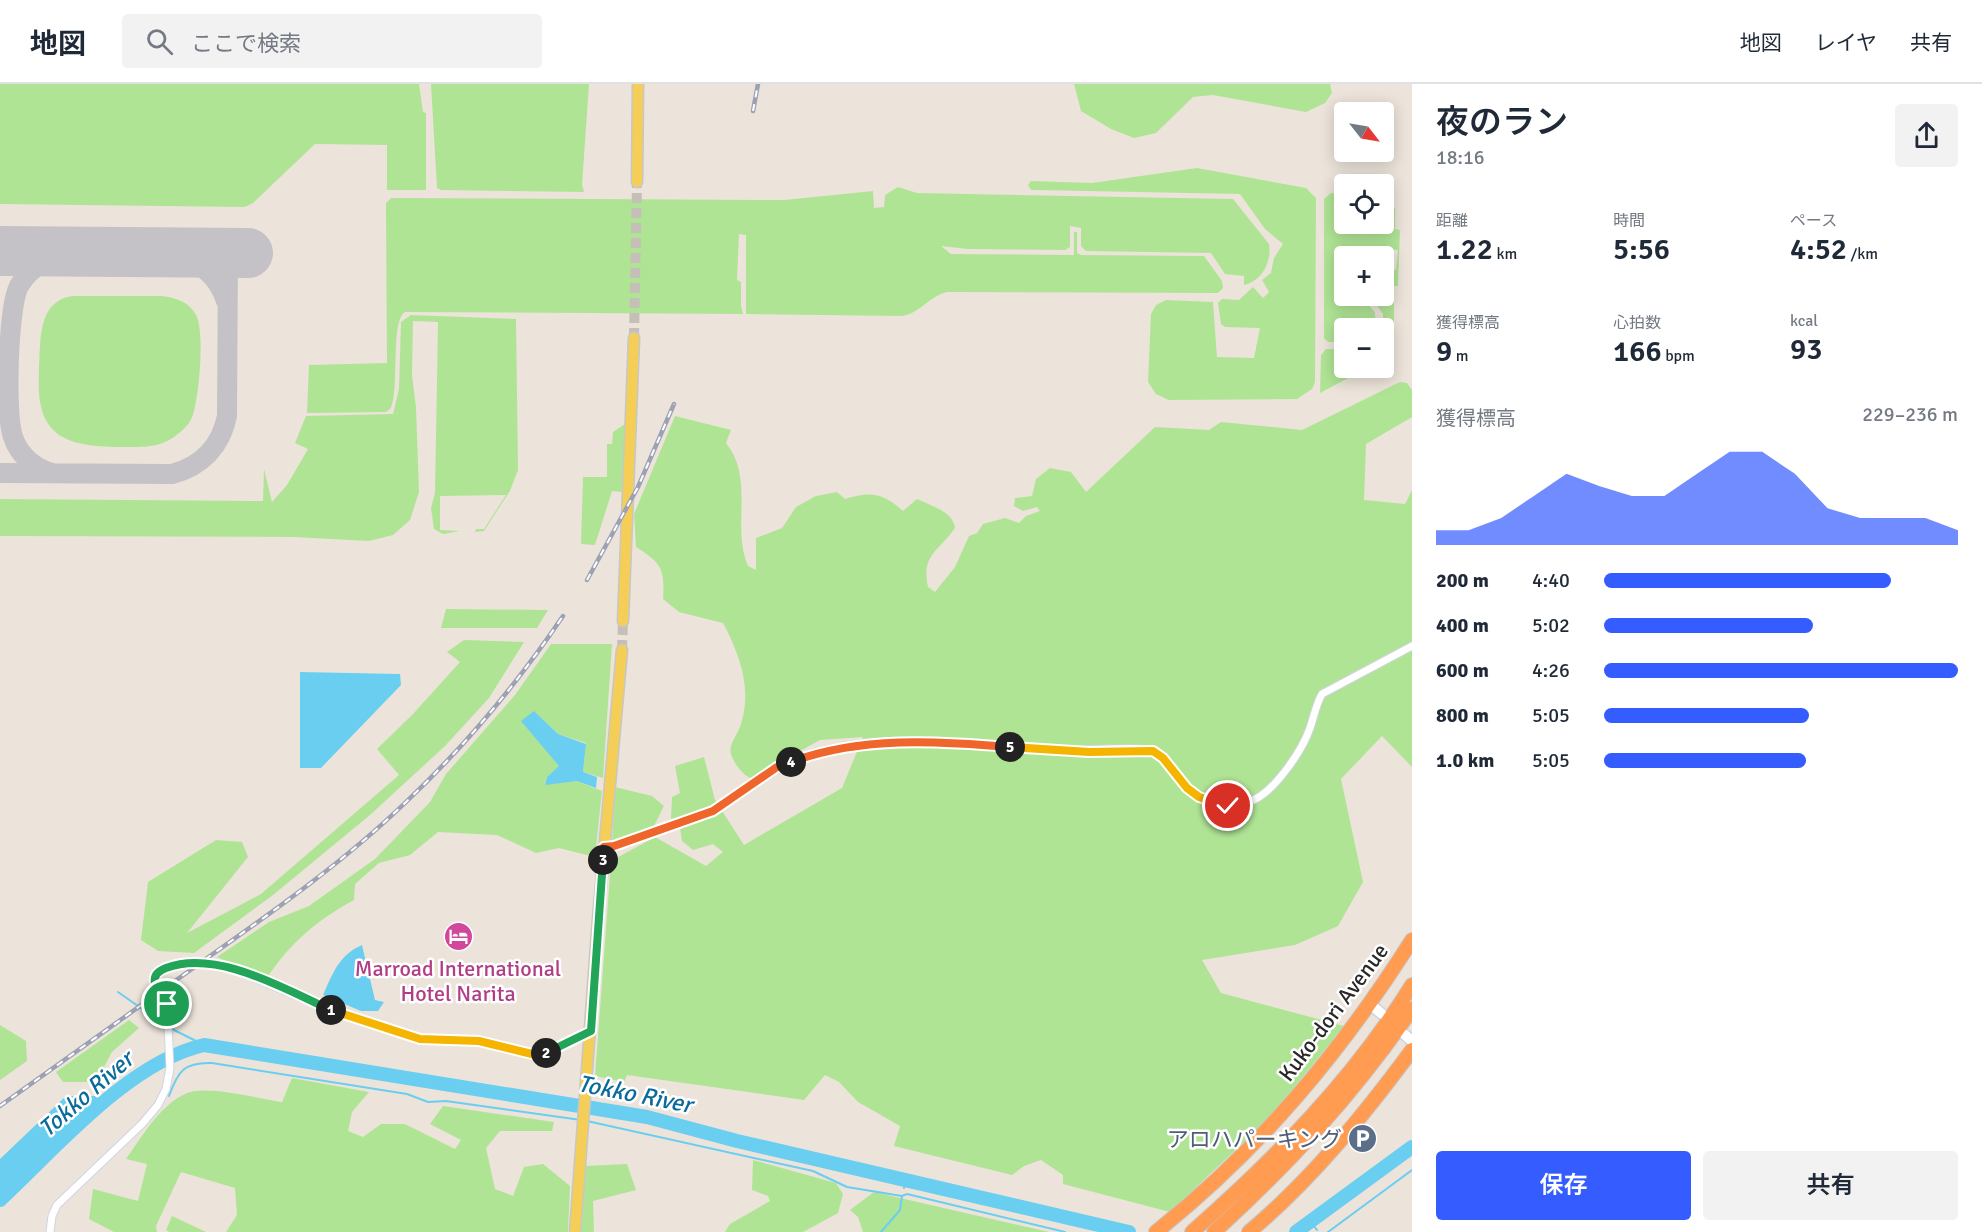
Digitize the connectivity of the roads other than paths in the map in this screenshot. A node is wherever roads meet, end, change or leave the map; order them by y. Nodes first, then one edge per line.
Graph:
1 (638, 84) edge
2 (637, 182) tunnel mouth
3 (634, 338) tunnel mouth
4 (623, 621) tunnel mouth
5 (1412, 645) edge
6 (622, 650) tunnel mouth
7 (604, 847) junction
8 (1412, 940) edge
9 (1412, 985) edge
10 (1370, 1005) junction
11 (1412, 1009) edge
12 (1382, 1014) dead end
13 (591, 1031) junction
14 (1412, 1050) edge
15 (50, 1232) edge
16 (575, 1232) edge
17 (1156, 1232) edge
18 (1192, 1232) edge
19 (1214, 1232) edge
20 (1249, 1232) edge

1 - 2 main road
3 - 4 main road
5 - 7 street
6 - 7 main road
7 - 13 main road
8 - 10 highway, Kuko-dori Avenue
9 - 18 highway
10 - 12 street
10 - 17 highway, Kuko-dori Avenue
11 - 19 highway
13 - 15 street
13 - 16 main road
14 - 20 highway

